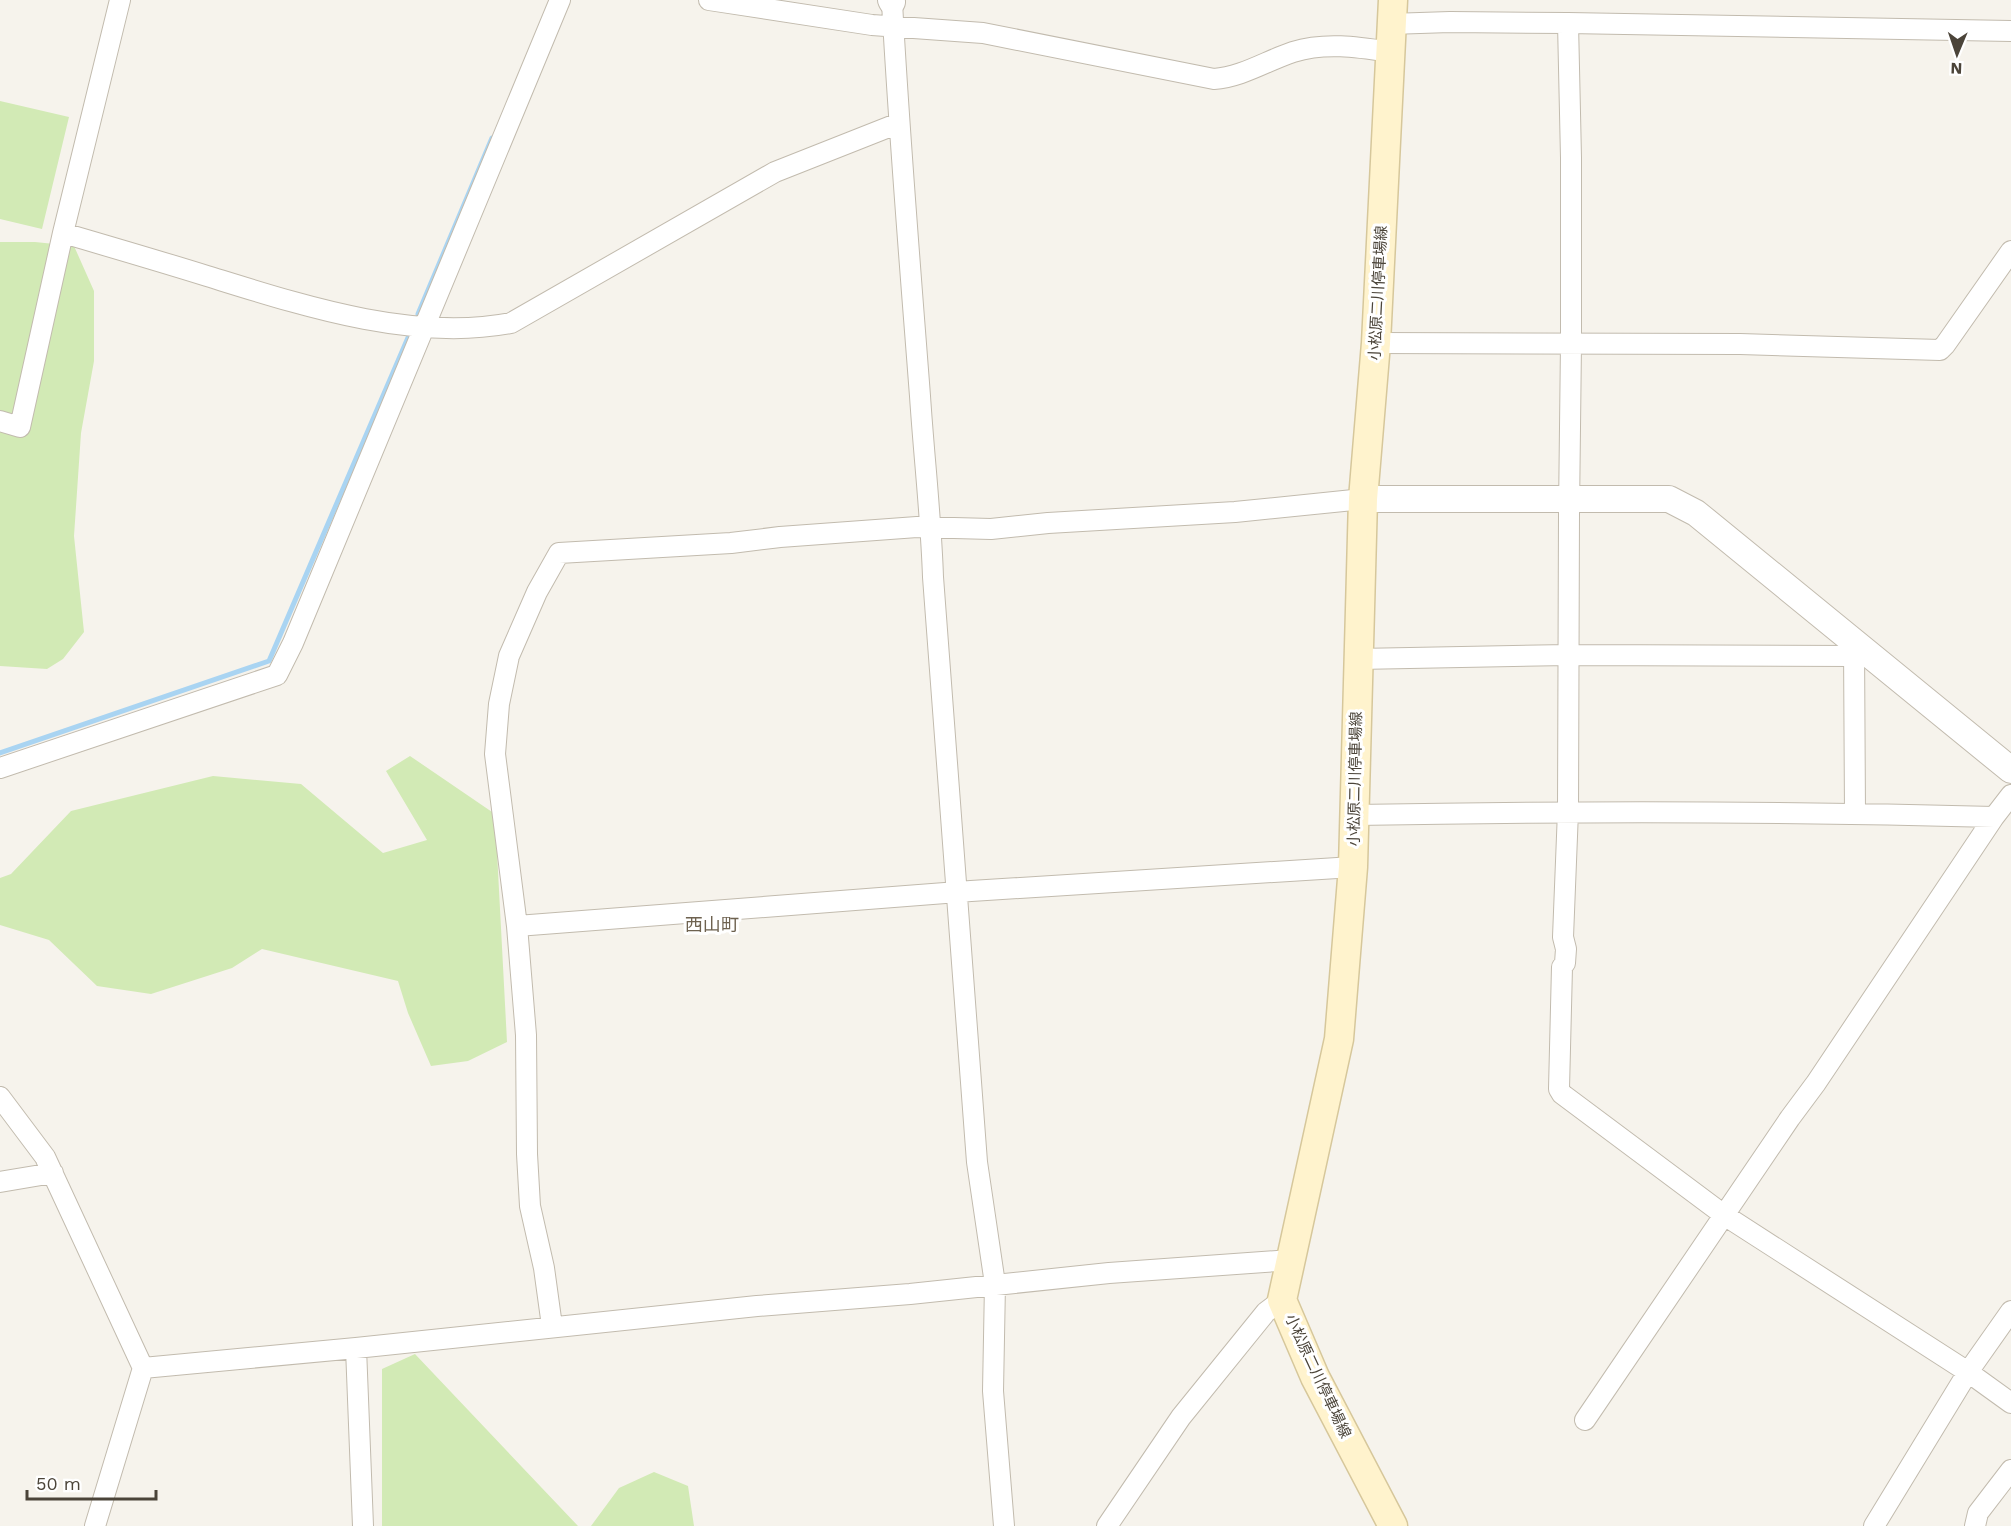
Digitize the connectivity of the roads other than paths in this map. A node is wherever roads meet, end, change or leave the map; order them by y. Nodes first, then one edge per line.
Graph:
1 (120, 0) edge
2 (560, 0) edge
3 (709, 0) edge
4 (892, 9) edge
5 (1568, 23) junction
6 (1391, 25) edge
7 (2011, 32) edge
8 (899, 123) junction
9 (63, 233) junction
10 (2011, 251) edge
11 (424, 326) junction
12 (1376, 343) junction
13 (1571, 343) junction
14 (0, 421) edge
15 (1363, 499) junction
16 (1569, 499) junction
17 (932, 528) junction
18 (1854, 649) junction
19 (1568, 655) junction
20 (1358, 659) junction
21 (0, 768) edge
22 (2011, 770) edge
23 (2011, 795) edge
24 (1568, 811) junction
25 (1855, 813) junction
26 (1355, 815) junction
27 (1994, 817) junction
28 (1353, 867) junction
29 (957, 892) junction
30 (517, 926) junction
31 (0, 1097) edge
32 (53, 1173) junction
33 (0, 1182) edge
34 (1724, 1215) junction
35 (1291, 1260) junction
36 (995, 1284) junction
37 (1282, 1300) junction
38 (2011, 1311) edge
39 (552, 1326) junction
40 (356, 1348) junction
41 (143, 1368) junction
42 (1968, 1372) junction
43 (2011, 1403) edge
44 (1585, 1420) dead end
45 (2011, 1470) edge
46 (95, 1526) edge
47 (363, 1526) edge
48 (1004, 1526) edge
49 (1107, 1526) edge
50 (1393, 1526) edge
51 (1874, 1526) edge
52 (1975, 1526) edge

1 - 9 street
2 - 11 street
3 - 4 street
4 - 6 street
4 - 8 street
5 - 6 street
5 - 7 street
5 - 13 street
6 - 12 main road, 小松原二川停車場線
8 - 11 street
8 - 17 street
9 - 11 street
9 - 14 street
10 - 13 street
11 - 21 street
12 - 13 street
12 - 15 main road, 小松原二川停車場線
13 - 16 street
15 - 16 street
15 - 17 street
15 - 20 main road, 小松原二川停車場線
16 - 18 street
16 - 19 street
17 - 29 street
17 - 30 street
18 - 19 street
18 - 22 street
18 - 25 street
19 - 20 street
19 - 24 street
20 - 26 main road, 小松原二川停車場線
23 - 27 street
24 - 25 street
24 - 26 street
24 - 34 street
25 - 27 street
26 - 28 main road, 小松原二川停車場線
27 - 34 street
28 - 29 street
28 - 35 main road, 小松原二川停車場線
29 - 30 street
29 - 36 street
30 - 39 street
31 - 32 street
32 - 33 street
32 - 41 street
34 - 42 street
34 - 44 street
35 - 36 street
35 - 37 main road, 小松原二川停車場線
36 - 39 street
36 - 48 street
37 - 49 street
37 - 50 main road, 小松原二川停車場線
38 - 42 street
39 - 40 street
40 - 41 street
40 - 47 street
41 - 46 street
42 - 43 street
42 - 51 street
45 - 52 street

